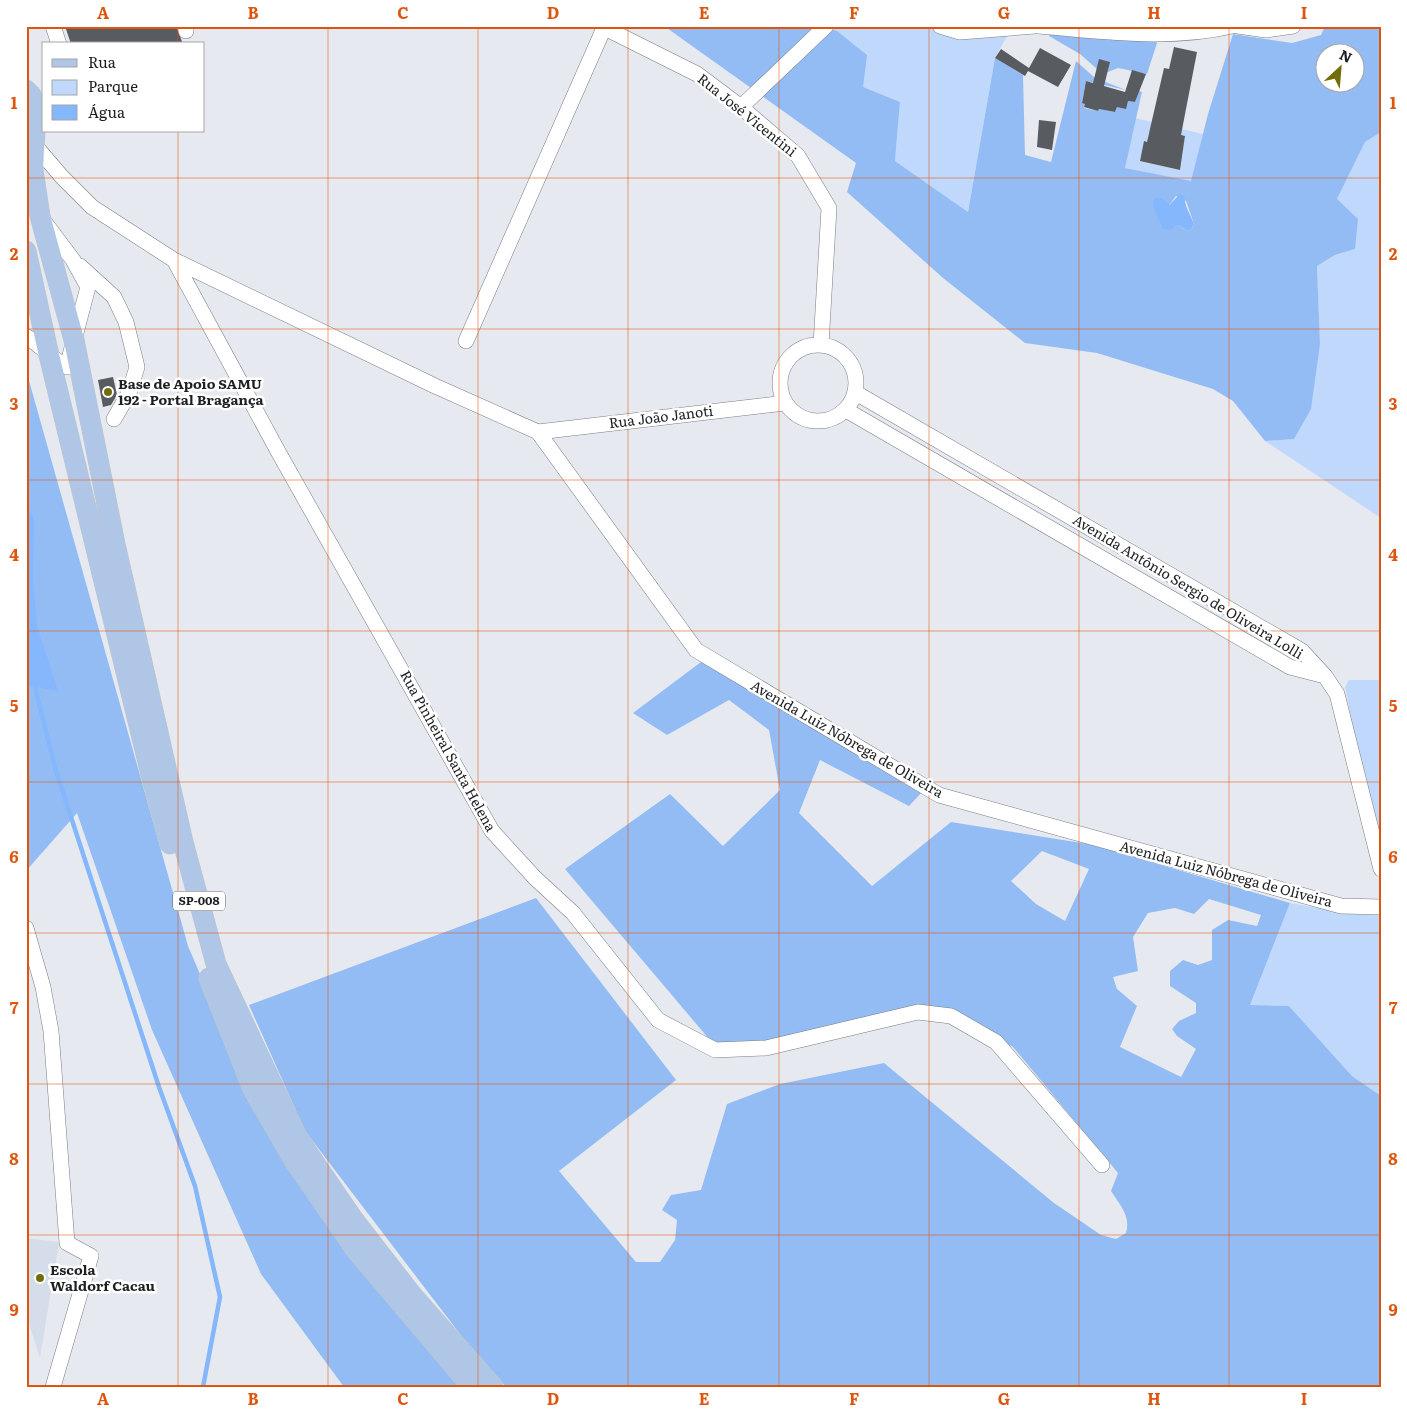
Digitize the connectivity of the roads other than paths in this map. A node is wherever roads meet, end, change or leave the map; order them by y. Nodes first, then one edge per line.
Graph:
1 (53, 26) edge
2 (826, 26) edge
3 (940, 26) edge
4 (1037, 26) edge
5 (1232, 26) edge
6 (1238, 26) edge
7 (1293, 26) edge
8 (602, 27) edge
9 (961, 29) edge
10 (1154, 30) edge
11 (58, 42) edge
12 (26, 90) edge
13 (742, 107) junction
14 (32, 130) edge
15 (40, 216) junction
16 (26, 251) edge
17 (174, 260) junction
18 (92, 284) junction
19 (26, 336) edge
20 (74, 340) junction
21 (466, 341) dead end
22 (821, 345) junction
23 (48, 351) junction
24 (856, 393) junction
25 (785, 403) junction
26 (846, 410) junction
27 (114, 419) dead end
28 (538, 432) junction
29 (1325, 676) junction
30 (1381, 869) edge
31 (1381, 908) edge
32 (26, 928) edge
33 (1102, 1165) dead end
34 (53, 1387) edge
35 (472, 1387) edge
36 (493, 1387) edge

1 - 11 street
2 - 13 street
3 - 9 street
4 - 9 street
4 - 10 street
5 - 10 street
6 - 7 street
8 - 13 street, Rua José Vicentini
8 - 21 street
12 - 14 main road, SP-008
13 - 22 street, Rua José Vicentini
14 - 15 main road, SP-008
14 - 17 street
15 - 18 street
15 - 20 main road, SP-008
16 - 23 main road, SP-008
17 - 28 street
17 - 33 street, Rua Pinheiral Santa Helena
18 - 20 street
18 - 27 street
19 - 23 street
20 - 23 street
20 - 36 main road, SP-008
22 - 24 street
22 - 25 street
23 - 35 main road, SP-008
24 - 26 street
24 - 29 street, Avenida Antônio Sergio de Oliveira Lolli
25 - 26 street
25 - 28 street, Rua João Janoti
26 - 29 street, Avenida Antônio Sergio de Oliveira Lolli
28 - 31 street, Avenida Luiz Nóbrega de Oliveira
29 - 30 street
32 - 34 street

